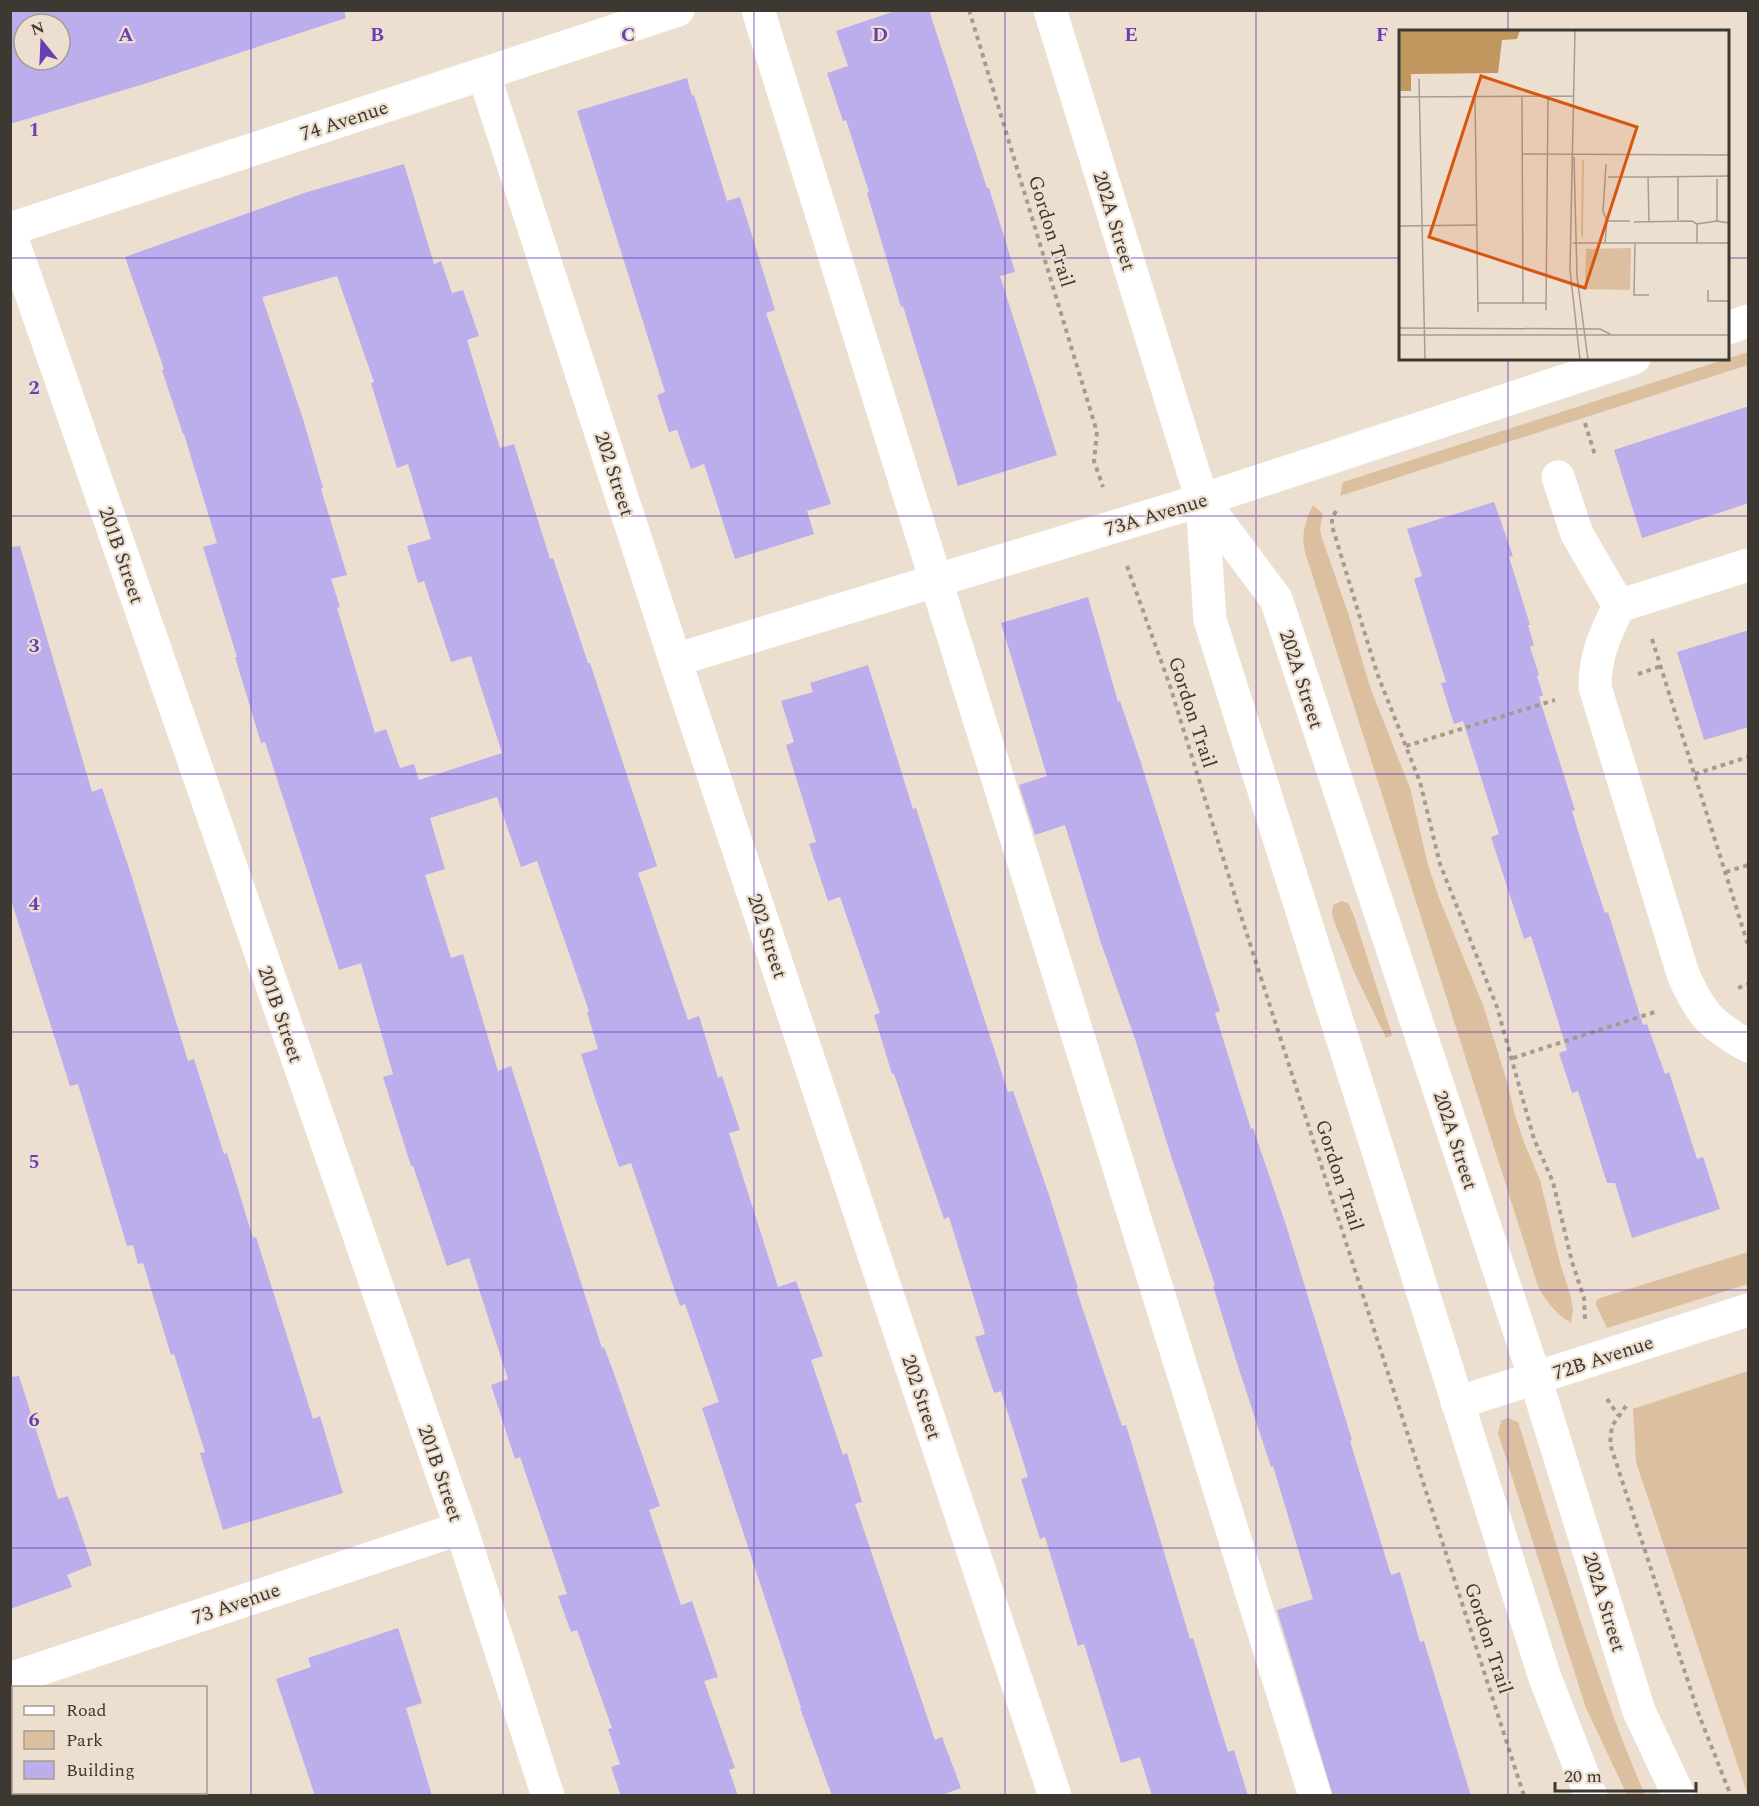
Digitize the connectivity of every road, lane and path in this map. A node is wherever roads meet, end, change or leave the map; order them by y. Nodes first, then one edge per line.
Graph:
1 (678, 10) edge
2 (758, 10) edge
3 (969, 10) edge
4 (1050, 10) edge
5 (484, 75) junction
6 (10, 231) edge
7 (1749, 321) edge
8 (1729, 328) edge
9 (1628, 360) edge
10 (1094, 461) dead end
11 (1558, 477) dead end
12 (1202, 500) junction
13 (1336, 511) dead end
14 (1127, 564) dead end
15 (1749, 565) edge
16 (934, 580) junction
17 (1618, 606) junction
18 (1650, 634) dead end
19 (675, 660) junction
20 (1563, 697) dead end
21 (1406, 746) junction
22 (1749, 757) edge
23 (1695, 774) junction
24 (1749, 865) edge
25 (1726, 872) junction
26 (1749, 945) edge
27 (1662, 1010) dead end
28 (1749, 1046) edge
29 (1513, 1058) junction
30 (1749, 1310) edge
31 (1586, 1327) dead end
32 (1535, 1378) junction
33 (1604, 1395) dead end
34 (1457, 1403) junction
35 (1626, 1406) dead end
36 (1618, 1415) junction
37 (461, 1527) junction
38 (10, 1679) edge
39 (548, 1796) edge
40 (1055, 1796) edge
41 (1315, 1796) edge
42 (1524, 1796) edge
43 (1591, 1796) edge
44 (1678, 1796) edge
45 (1731, 1796) edge

1 - 5 street, 74 Avenue
2 - 16 street
3 - 10 path, Gordon Trail
4 - 12 street, 202A Street
5 - 6 street, 74 Avenue
5 - 19 street, 202 Street
6 - 37 street, 201B Street
7 - 8 street
9 - 12 street, 73A Avenue
11 - 17 street
12 - 16 street, 73A Avenue
12 - 32 street, 202A Street
12 - 34 street, 202A Street
13 - 21 path
14 - 42 path, Gordon Trail
15 - 17 street
16 - 19 street, 73A Avenue
16 - 41 street
17 - 28 street
18 - 23 path
19 - 40 street, 202 Street
20 - 21 path
21 - 29 path
22 - 23 path
23 - 25 path
24 - 25 path
25 - 26 path
27 - 29 path
29 - 31 path
30 - 32 street, 72B Avenue
32 - 34 street, 72B Avenue
32 - 44 street, 202A Street
33 - 36 path
34 - 43 street, 202A Street
35 - 36 path
36 - 45 path
37 - 38 street, 73 Avenue
37 - 39 street, 201B Street

